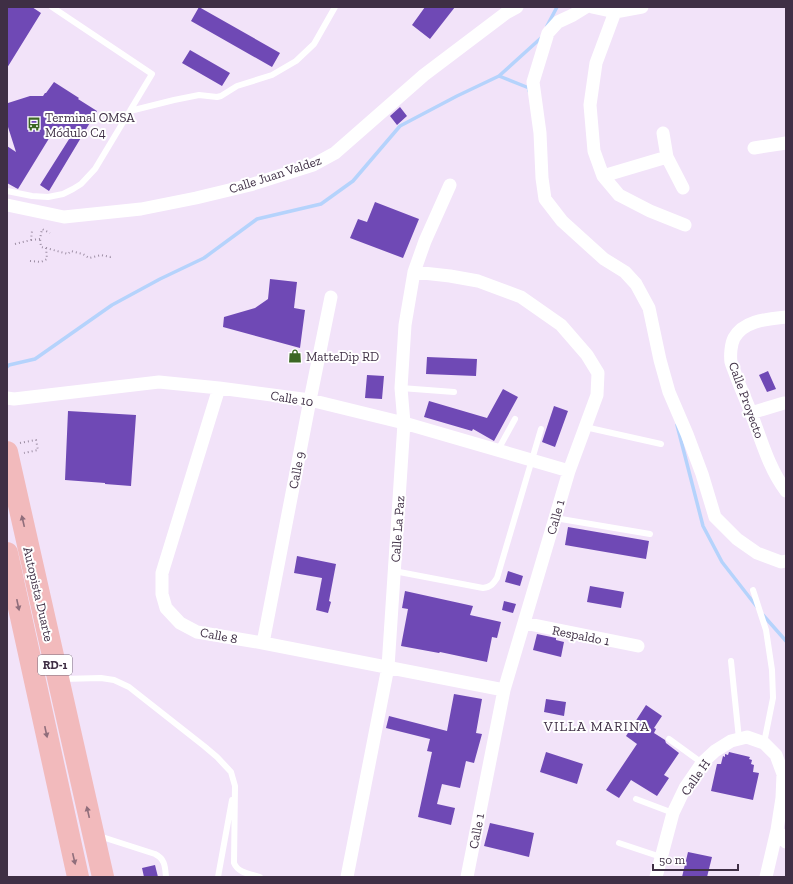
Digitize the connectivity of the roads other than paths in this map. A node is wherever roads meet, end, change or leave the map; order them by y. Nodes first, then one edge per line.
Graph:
1 (52, 7) edge
2 (336, 7) edge
3 (517, 7) edge
4 (586, 7) edge
5 (592, 7) edge
6 (642, 7) edge
7 (615, 12) junction
8 (130, 111) junction
9 (663, 133) dead end
10 (786, 143) edge
11 (754, 148) dead end
12 (668, 157) junction
13 (603, 176) junction
14 (450, 185) dead end
15 (683, 188) dead end
16 (7, 191) edge
17 (7, 205) edge
18 (685, 225) dead end
19 (414, 272) junction
20 (331, 297) dead end
21 (786, 317) edge
22 (219, 388) junction
23 (402, 388) junction
24 (454, 392) dead end
25 (7, 398) edge
26 (310, 400) junction
27 (784, 403) dead end
28 (751, 413) junction
29 (516, 419) dead end
30 (404, 423) junction
31 (584, 427) junction
32 (541, 430) dead end
33 (661, 444) dead end
34 (498, 450) junction
35 (7, 452) edge
36 (531, 460) junction
37 (569, 471) junction
38 (786, 491) edge
39 (555, 518) junction
40 (650, 534) dead end
41 (7, 553) edge
42 (786, 561) edge
43 (394, 571) junction
44 (752, 590) dead end
45 (524, 623) junction
46 (263, 643) junction
47 (638, 646) dead end
48 (732, 661) dead end
49 (388, 667) junction
50 (58, 679) junction
51 (504, 690) junction
52 (668, 739) dead end
53 (740, 739) junction
54 (764, 743) junction
55 (702, 763) junction
56 (785, 774) edge
57 (235, 786) junction
58 (636, 799) dead end
59 (673, 813) junction
60 (777, 830) junction
61 (93, 834) junction
62 (786, 842) edge
63 (619, 843) dead end
64 (661, 857) junction
65 (78, 877) edge
66 (103, 877) edge
67 (166, 877) edge
68 (218, 877) edge
69 (260, 877) edge
70 (347, 877) edge
71 (467, 877) edge
72 (656, 877) edge
73 (766, 877) edge

1 - 8 lane
2 - 8 lane
3 - 17 street, Calle Juan Valdez
4 - 42 street
5 - 7 street
6 - 7 street
7 - 13 street
8 - 16 lane
9 - 12 street
10 - 11 street
12 - 13 street
12 - 15 street
13 - 18 street
14 - 19 street, Calle La Paz
19 - 23 street, Calle La Paz
19 - 31 street, Calle 1
20 - 26 street, Calle 9
21 - 28 street, Calle Proyecto
22 - 25 street, Calle 10
22 - 26 street, Calle 10
22 - 46 street, Calle 8
23 - 24 lane
23 - 30 street, Calle La Paz
26 - 30 street, Calle 10
26 - 46 street, Calle 9
27 - 28 street
28 - 38 street, Calle Proyecto
29 - 34 lane
30 - 34 street, Calle 10
30 - 43 street, Calle La Paz
31 - 33 lane
31 - 37 street, Calle 1
32 - 36 lane
34 - 36 street, Calle 10
50 -> 35 highway, Autopista Duarte / RD-1
36 - 37 street, Calle 10
36 - 43 lane
37 - 39 street, Calle 1
39 - 40 lane
39 - 45 street, Calle 1
41 -> 65 highway, Autopista Duarte / RD-1
43 - 49 street, Calle La Paz
44 - 54 lane
45 - 47 street, Respaldo 1
45 - 51 street, Calle 1
46 - 49 street, Calle 8
48 - 53 lane
49 - 51 street, Calle 8
49 - 70 street, Calle La Paz
50 - 57 lane
61 -> 50 highway, Autopista Duarte / RD-1
51 - 71 street, Calle 1
52 - 55 lane
53 - 54 street, Calle H
53 - 55 street, Calle H
54 - 56 street
55 - 59 street, Calle H
56 - 60 street
57 - 68 lane
57 - 69 lane
58 - 59 lane
59 - 64 street, Calle H
60 - 62 street
60 - 73 street
61 - 66 highway, Autopista Duarte / RD-1
61 - 67 lane
63 - 64 lane
64 - 72 street, Calle H

